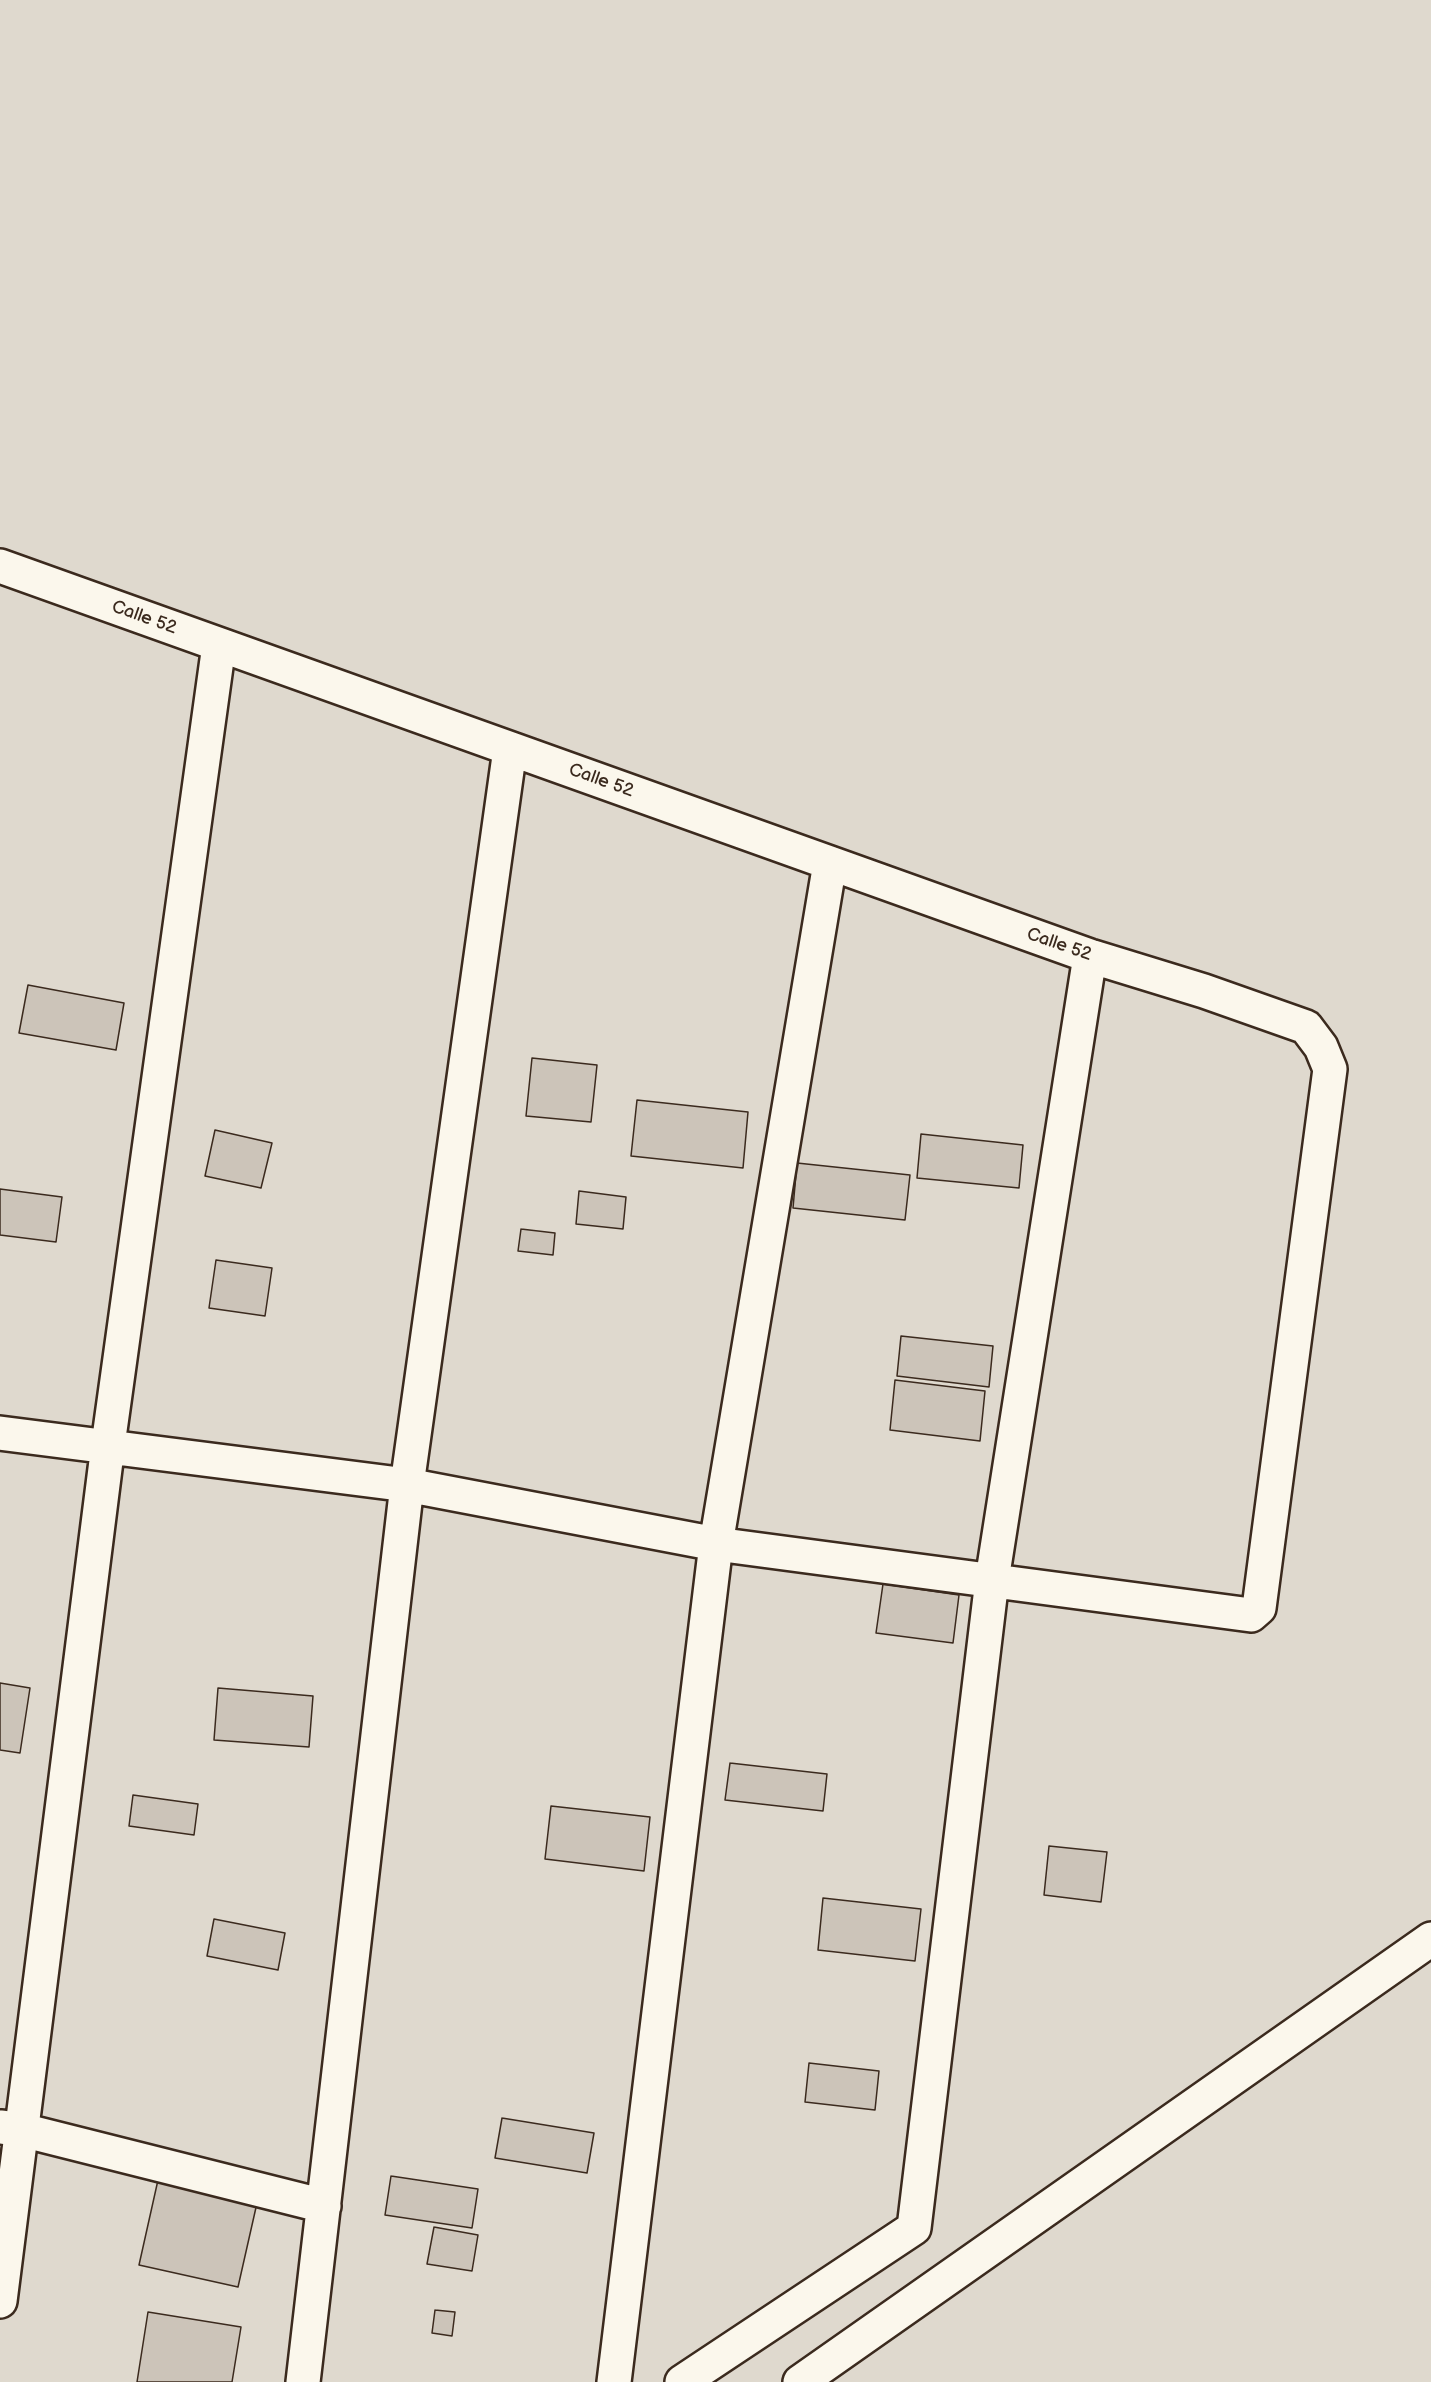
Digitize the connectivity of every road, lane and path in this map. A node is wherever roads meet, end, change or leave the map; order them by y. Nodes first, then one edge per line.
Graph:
1 (0, 567) edge
2 (219, 645) junction
3 (510, 749) junction
4 (830, 862) junction
5 (1090, 956) junction
6 (0, 1433) edge
7 (108, 1445) junction
8 (407, 1485) junction
9 (717, 1544) junction
10 (992, 1580) junction
11 (1431, 1939) edge
12 (11, 2128) edge
13 (324, 2206) junction
14 (0, 2301) edge
15 (303, 2382) edge
16 (614, 2382) edge
17 (682, 2382) edge
18 (800, 2382) edge

1 - 2 street, Calle 52
2 - 3 street, Calle 52
2 - 7 street
3 - 4 street, Calle 52
3 - 8 street
4 - 5 street, Calle 52
4 - 9 street
5 - 10 street
5 - 10 street, Calle 52
6 - 7 street, Calle 52
7 - 8 street, Calle 52
7 - 12 street
8 - 9 street, Calle 52
8 - 13 street
9 - 10 street, Calle 52
9 - 16 street
10 - 17 street
11 - 18 street
12 - 13 street
12 - 14 street
13 - 15 street

